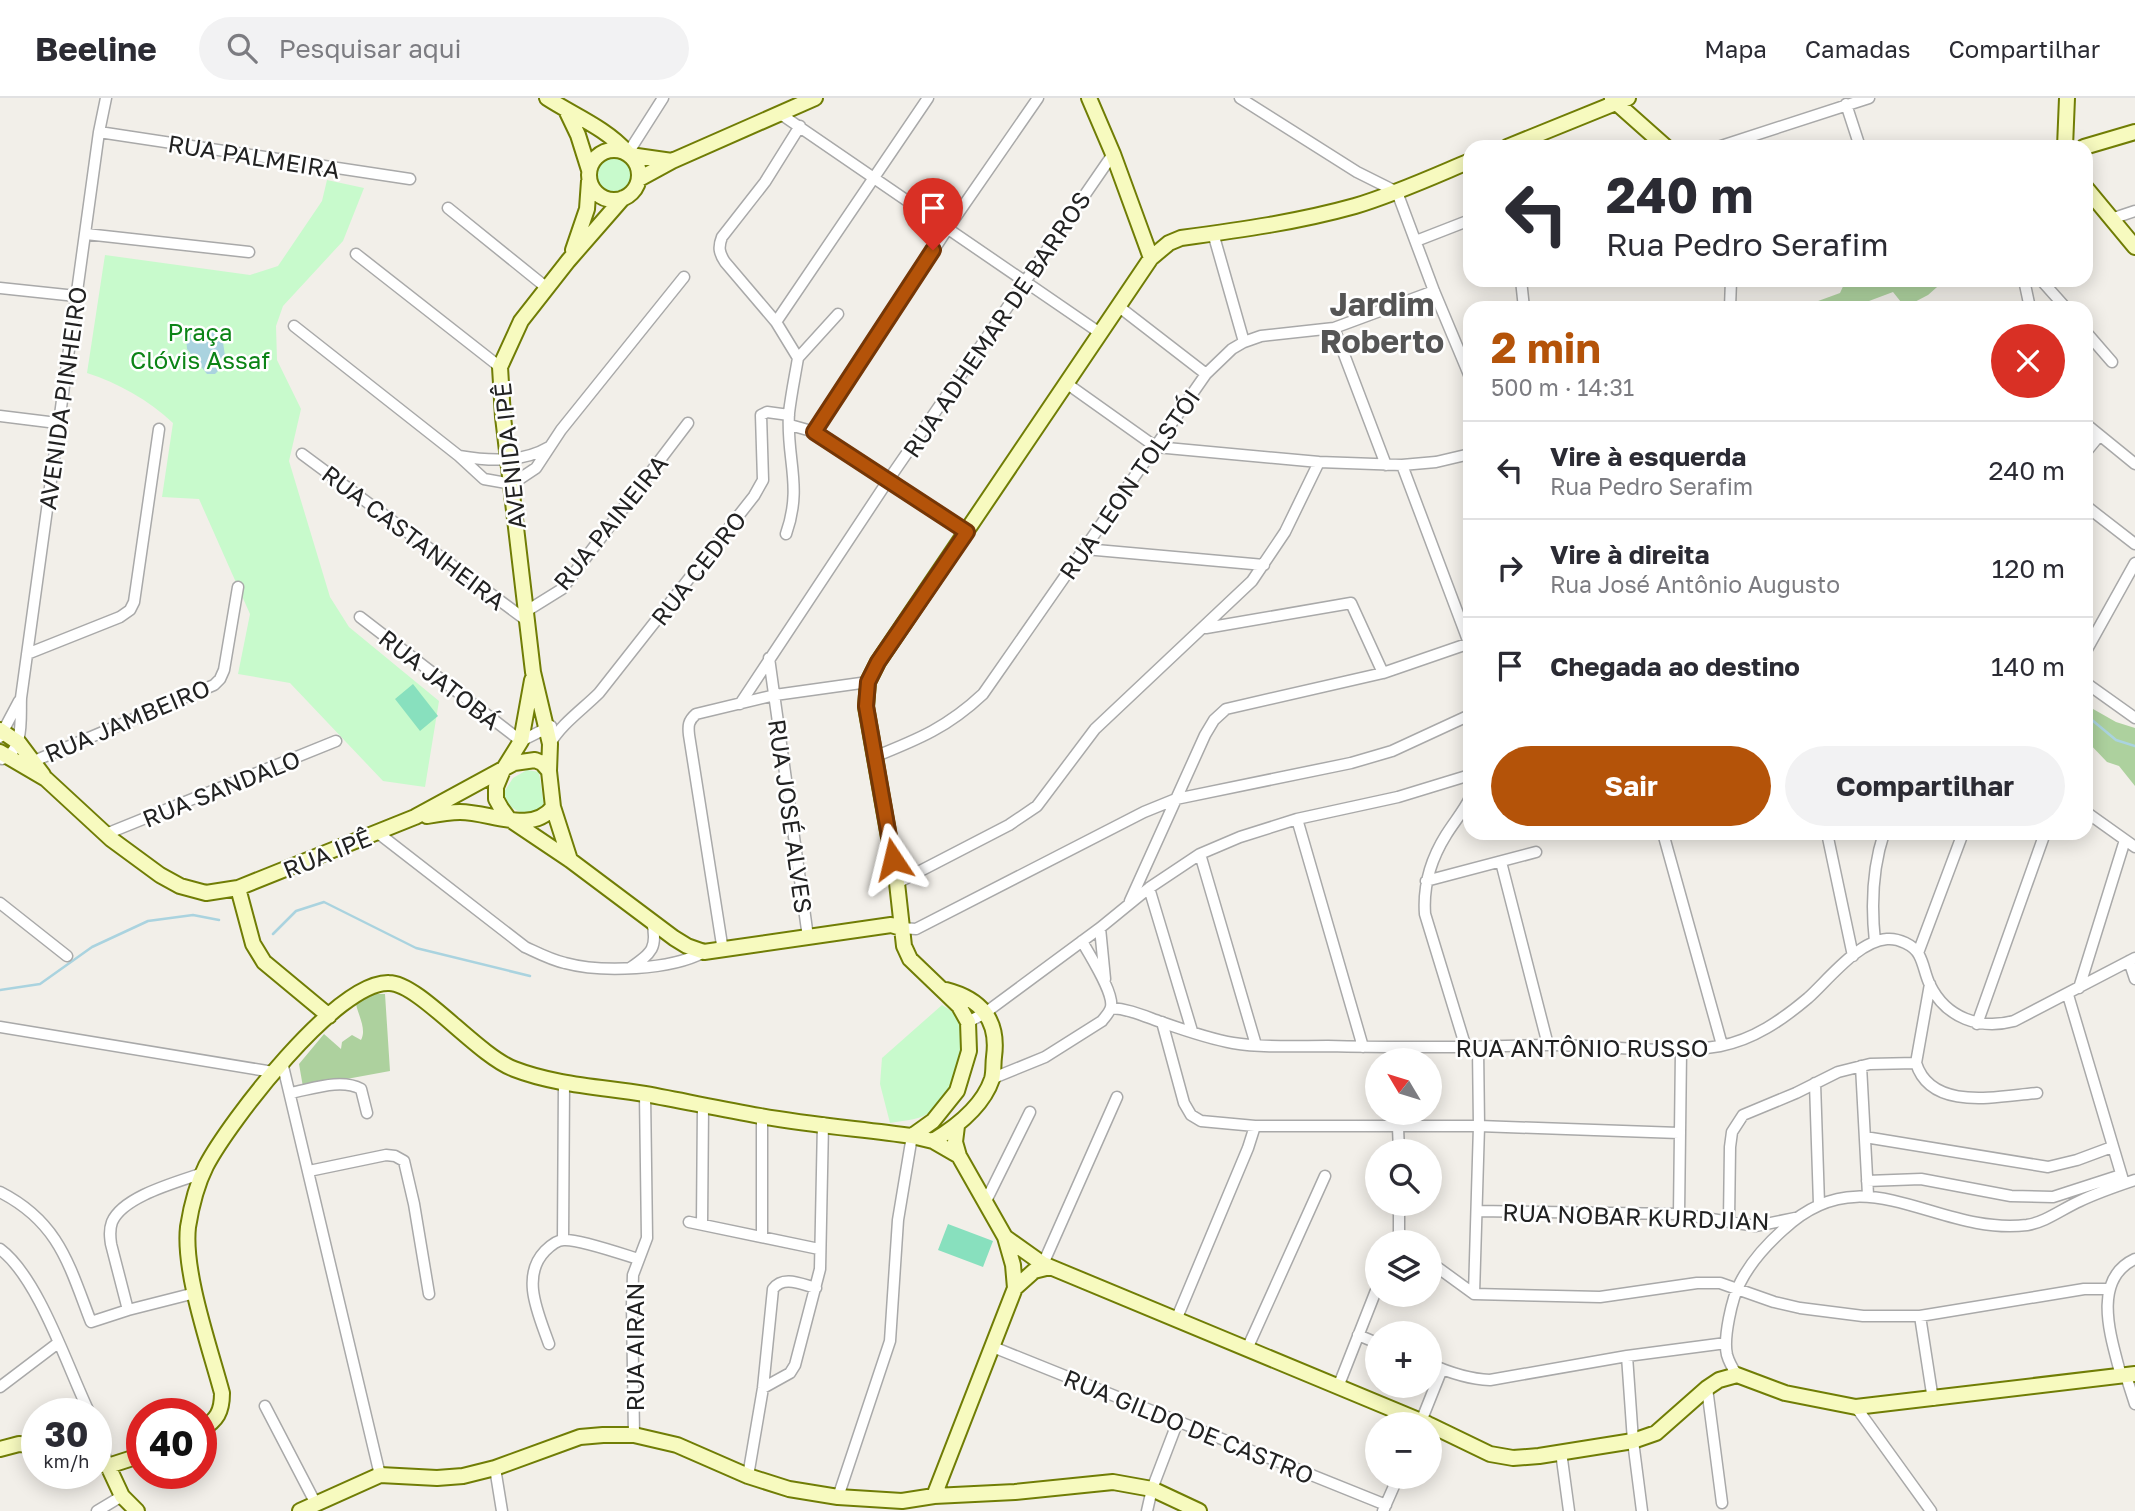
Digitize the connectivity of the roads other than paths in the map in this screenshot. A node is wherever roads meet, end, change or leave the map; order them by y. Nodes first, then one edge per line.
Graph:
1 (106, 98) edge
2 (547, 98) edge
3 (663, 98) edge
4 (815, 98) edge
5 (928, 98) edge
6 (1038, 98) edge
7 (1089, 98) edge
8 (1240, 98) edge
9 (1869, 98) edge
10 (2067, 98) edge
11 (1618, 99) edge
12 (1846, 104) junction
13 (566, 110) junction
14 (779, 113) junction
15 (800, 126) junction
16 (99, 132) junction
17 (2135, 132) edge
18 (1523, 140) edge
19 (1658, 140) edge
20 (1739, 140) edge
21 (1858, 140) edge
22 (2065, 140) edge
23 (2093, 144) edge
24 (629, 154) junction
25 (1113, 154) junction
26 (672, 161) junction
27 (1463, 164) edge
28 (589, 176) junction
29 (874, 178) junction
30 (410, 179) dead end
31 (639, 179) junction
32 (1397, 192) junction
33 (2093, 197) edge
34 (623, 198) junction
35 (449, 208) dead end
36 (2135, 211) edge
37 (2111, 219) junction
38 (1463, 223) edge
39 (948, 228) junction
40 (1213, 233) junction
41 (2130, 233) edge
42 (86, 234) junction
43 (1416, 241) junction
44 (2135, 247) edge
45 (249, 252) dead end
46 (356, 254) dead end
47 (1151, 258) junction
48 (568, 261) junction
49 (684, 276) dead end
50 (1025, 280) junction
51 (2047, 287) edge
52 (0, 288) edge
53 (547, 288) junction
54 (1434, 291) junction
55 (76, 296) junction
56 (2060, 301) edge
57 (1118, 306) junction
58 (838, 314) dead end
59 (776, 322) junction
60 (294, 326) dead end
61 (1334, 328) junction
62 (1100, 333) junction
63 (2093, 340) edge
64 (1244, 342) junction
65 (798, 358) junction
66 (1463, 360) edge
67 (2112, 362) dead end
68 (500, 367) junction
69 (1206, 374) junction
70 (1066, 383) junction
71 (0, 416) edge
72 (790, 420) junction
73 (688, 423) dead end
74 (57, 424) junction
75 (159, 429) dead end
76 (2093, 430) edge
77 (814, 432) junction
78 (2099, 436) junction
79 (2093, 443) edge
80 (549, 446) junction
81 (1156, 447) junction
82 (302, 454) dead end
83 (1463, 456) edge
84 (459, 457) junction
85 (508, 459) junction
86 (1319, 461) junction
87 (2135, 464) edge
88 (1386, 465) junction
89 (1402, 465) junction
90 (887, 482) junction
91 (512, 484) junction
92 (2093, 511) edge
93 (967, 532) junction
94 (786, 534) dead end
95 (2135, 544) edge
96 (1085, 548) junction
97 (2135, 563) edge
98 (1264, 565) junction
99 (238, 587) dead end
100 (525, 616) junction
101 (360, 617) dead end
102 (1463, 627) edge
103 (1204, 628) junction
104 (2093, 638) edge
105 (1463, 645) edge
106 (27, 654) junction
107 (769, 658) junction
108 (533, 671) junction
109 (1383, 673) junction
110 (868, 682) junction
111 (2093, 688) edge
112 (775, 695) junction
113 (21, 698) junction
114 (740, 704) junction
115 (1463, 718) edge
116 (2135, 718) edge
117 (565, 724) junction
118 (547, 727) junction
119 (1, 734) edge
120 (336, 741) dead end
121 (521, 741) junction
122 (19, 743) junction
123 (550, 744) junction
124 (3, 757) edge
125 (874, 757) junction
126 (30, 764) junction
127 (503, 770) junction
128 (549, 771) junction
129 (1463, 777) edge
130 (1176, 799) junction
131 (553, 807) junction
132 (1463, 808) edge
133 (415, 817) junction
134 (2093, 817) edge
135 (509, 819) junction
136 (1297, 819) junction
137 (378, 833) junction
138 (106, 834) junction
139 (1664, 840) edge
140 (1828, 840) edge
141 (1882, 840) edge
142 (1960, 840) edge
143 (2043, 840) edge
144 (2125, 840) junction
145 (2135, 847) edge
146 (1536, 852) dead end
147 (1200, 855) junction
148 (570, 860) junction
149 (1501, 862) junction
150 (1426, 881) junction
151 (897, 883) junction
152 (238, 888) junction
153 (1149, 888) junction
154 (0, 903) edge
155 (1129, 904) junction
156 (652, 921) junction
157 (901, 928) junction
158 (1100, 928) junction
159 (808, 937) junction
160 (1082, 941) junction
161 (1875, 942) junction
162 (723, 951) junction
163 (704, 952) junction
164 (1918, 953) junction
165 (66, 956) dead end
166 (1853, 956) junction
167 (2132, 959) edge
168 (630, 968) junction
169 (2135, 979) edge
170 (1930, 985) junction
171 (1105, 986) junction
172 (2079, 988) junction
173 (944, 990) junction
174 (2067, 995) junction
175 (1111, 1008) junction
176 (985, 1013) junction
177 (329, 1016) junction
178 (968, 1022) junction
179 (1162, 1022) junction
180 (1977, 1024) junction
181 (0, 1027) edge
182 (1192, 1031) junction
183 (1256, 1045) junction
184 (1548, 1045) junction
185 (1722, 1045) junction
186 (1363, 1047) junction
187 (1466, 1048) junction
188 (1478, 1048) junction
189 (1681, 1051) junction
190 (1916, 1063) junction
191 (1861, 1066) junction
192 (277, 1067) junction
193 (992, 1079) junction
194 (564, 1082) junction
195 (1815, 1083) junction
196 (290, 1093) junction
197 (2037, 1093) dead end
198 (645, 1094) junction
199 (1117, 1097) dead end
200 (703, 1105) junction
201 (1030, 1112) dead end
202 (367, 1113) dead end
203 (762, 1116) junction
204 (823, 1123) junction
205 (957, 1126) junction
206 (1255, 1126) junction
207 (1479, 1126) junction
208 (1398, 1127) junction
209 (1679, 1133) junction
210 (912, 1136) junction
211 (1865, 1137) junction
212 (1398, 1139) edge
213 (933, 1141) junction
214 (2112, 1147) junction
215 (959, 1156) junction
216 (309, 1171) junction
217 (203, 1173) junction
218 (1325, 1176) dead end
219 (2122, 1180) junction
220 (2135, 1180) edge
221 (1867, 1181) junction
222 (0, 1192) edge
223 (1868, 1195) junction
224 (2053, 1197) junction
225 (985, 1203) junction
226 (1819, 1204) junction
227 (1477, 1211) junction
228 (1679, 1214) junction
229 (2056, 1214) junction
230 (1795, 1218) junction
231 (1729, 1221) junction
232 (689, 1222) dead end
233 (702, 1224) junction
234 (762, 1236) junction
235 (1005, 1237) junction
236 (564, 1240) junction
237 (0, 1249) edge
238 (819, 1249) junction
239 (638, 1259) junction
240 (2135, 1259) edge
241 (1046, 1266) junction
242 (1442, 1271) edge
243 (1738, 1287) junction
244 (816, 1288) junction
245 (1015, 1288) junction
246 (2109, 1289) junction
247 (195, 1293) junction
248 (429, 1294) dead end
249 (1474, 1294) junction
250 (1369, 1307) edge
251 (128, 1310) junction
252 (1920, 1316) junction
253 (1177, 1320) junction
254 (1358, 1335) junction
255 (1365, 1338) edge
256 (58, 1343) junction
257 (1726, 1343) junction
258 (549, 1344) dead end
259 (993, 1347) junction
260 (1247, 1349) junction
261 (1627, 1356) junction
262 (1442, 1369) edge
263 (1737, 1375) junction
264 (2127, 1375) edge
265 (0, 1387) edge
266 (1339, 1387) junction
267 (763, 1388) junction
268 (1707, 1388) junction
269 (83, 1398) edge
270 (1933, 1400) junction
271 (2135, 1404) edge
272 (265, 1406) dead end
273 (1856, 1408) junction
274 (1397, 1412) edge
275 (217, 1417) edge
276 (1178, 1420) junction
277 (1442, 1431) edge
278 (634, 1435) junction
279 (1633, 1441) junction
280 (21, 1444) edge
281 (0, 1449) edge
282 (1561, 1452) junction
283 (495, 1468) junction
284 (380, 1475) junction
285 (748, 1476) junction
286 (112, 1480) edge
287 (1152, 1489) junction
288 (1393, 1489) edge
289 (122, 1496) junction
290 (934, 1496) junction
291 (838, 1497) junction
292 (1723, 1503) dead end
293 (316, 1504) junction
294 (1384, 1508) edge
295 (97, 1511) edge
296 (137, 1511) edge
297 (300, 1511) edge
298 (502, 1511) edge
299 (1147, 1511) edge
300 (1199, 1511) edge
301 (1569, 1511) edge
302 (1642, 1511) edge
303 (1931, 1511) edge

1 - 16 street, AVENIDA PINHEIRO
2 - 13 street
3 - 24 street
4 - 14 street
5 - 29 street
6 - 39 street
7 - 25 street
8 - 32 street
9 - 12 street
10 - 22 street
11 - 18 street
11 - 19 street
12 - 20 street
12 - 21 street
13 - 24 street
13 - 28 street
14 - 15 street
14 - 26 street
15 - 29 street
15 - 59 street
16 - 30 street, RUA PALMEIRA
16 - 42 street, AVENIDA PINHEIRO
17 - 23 street
24 - 26 street
24 - 28 street
24 - 31 street
25 - 47 street
25 - 50 street, RUA ADHEMAR DE BARROS
26 - 31 street
27 - 32 street
28 - 34 street
28 - 48 street, AVENIDA IPÊ
29 - 39 street
29 - 59 street
31 - 34 street
32 - 40 street
32 - 43 street
33 - 37 street
34 - 48 street, AVENIDA IPÊ
35 - 53 street
36 - 37 street
37 - 41 street
38 - 43 street
39 - 50 street
39 - 77 street
40 - 47 street
40 - 64 street
41 - 44 street
42 - 45 street
42 - 55 street, AVENIDA PINHEIRO
43 - 54 street
46 - 68 street
47 - 57 street
48 - 53 street, AVENIDA IPÊ
49 - 80 street
50 - 62 street
50 - 90 street, RUA ADHEMAR DE BARROS
51 - 56 street
52 - 55 street
53 - 68 street, AVENIDA IPÊ
54 - 61 street, RUA LEON TOLSTÓI
54 - 66 street
55 - 74 street, AVENIDA PINHEIRO
57 - 62 street
57 - 69 street
58 - 65 street
59 - 65 street
60 - 84 street
61 - 64 street, RUA LEON TOLSTÓI
61 - 88 street
62 - 70 street
63 - 67 street
64 - 69 street, RUA LEON TOLSTÓI
65 - 72 street
68 - 85 street, AVENIDA IPÊ
69 - 81 street, RUA LEON TOLSTÓI
70 - 81 street
70 - 93 street
71 - 74 street
72 - 77 street
72 - 94 street
72 - 117 street, RUA CEDRO
73 - 100 street, RUA PAINEIRA
74 - 106 street, AVENIDA PINHEIRO
75 - 106 street
76 - 78 street
77 - 90 street
78 - 79 street
78 - 87 street
80 - 85 street
80 - 91 street
81 - 86 street
81 - 96 street, RUA LEON TOLSTÓI
82 - 100 street, RUA CASTANHEIRA
83 - 89 street
84 - 85 street
84 - 91 street
85 - 91 street, AVENIDA IPÊ
86 - 88 street
86 - 98 street
88 - 89 street
89 - 102 street
90 - 93 street
90 - 107 street, RUA ADHEMAR DE BARROS
91 - 100 street, AVENIDA IPÊ
92 - 95 street
93 - 110 street
96 - 98 street
96 - 125 street, RUA LEON TOLSTÓI
97 - 104 street
98 - 103 street
99 - 126 street, RUA JAMBEIRO
100 - 108 street, AVENIDA IPÊ
101 - 121 street, RUA JATOBÁ
103 - 109 street
103 - 151 street
105 - 109 street
106 - 113 street, AVENIDA PINHEIRO
107 - 112 street, RUA JOSÉ ALVES
107 - 114 street, RUA ADHEMAR DE BARROS
108 - 118 street, AVENIDA IPÊ
108 - 121 street, AVENIDA IPÊ
109 - 130 street
110 - 112 street
110 - 125 street
111 - 116 street
112 - 114 street
112 - 159 street, RUA JOSÉ ALVES
113 - 119 street, AVENIDA PINHEIRO
113 - 122 street, AVENIDA PINHEIRO
114 - 162 street
115 - 130 street
117 - 118 street
117 - 123 street, RUA CEDRO
118 - 121 street
118 - 123 street, AVENIDA IPÊ
119 - 122 street, RUA IPÊ
120 - 138 street, RUA SANDALO
121 - 127 street, AVENIDA IPÊ
122 - 124 street
122 - 126 street, RUA IPÊ
123 - 128 street, AVENIDA IPÊ
124 - 126 street
125 - 151 street
126 - 138 street, RUA IPÊ
127 - 128 street
127 - 133 street, RUA IPÊ
127 - 135 street
128 - 131 street
129 - 136 street
130 - 155 street
130 - 157 street
131 - 135 street
131 - 148 street
132 - 150 street
133 - 135 street, RUA IPÊ
133 - 137 street, RUA IPÊ
134 - 144 street
135 - 148 street
136 - 147 street
136 - 186 street
137 - 152 street, RUA IPÊ
137 - 168 street
138 - 152 street, RUA IPÊ
139 - 185 street
140 - 166 street
141 - 161 street
142 - 164 street
143 - 180 street
144 - 145 street
144 - 172 street
146 - 149 street
147 - 153 street
147 - 183 street
148 - 156 street
149 - 150 street
149 - 184 street
150 - 187 street
151 - 157 street
152 - 177 street
153 - 155 street
153 - 182 street
154 - 165 street
155 - 158 street
156 - 163 street
156 - 168 street
157 - 159 street
157 - 173 street
158 - 160 street
158 - 171 street
159 - 162 street
160 - 171 street
160 - 176 street
161 - 164 street
161 - 166 street, RUA ANTÔNIO RUSSO
162 - 163 street
163 - 168 street
164 - 170 street
166 - 185 street, RUA ANTÔNIO RUSSO
167 - 169 street
167 - 172 street
170 - 180 street
170 - 190 street
171 - 175 street
172 - 174 street
173 - 176 street
173 - 178 street
174 - 180 street
174 - 214 street
175 - 179 street, RUA ANTÔNIO RUSSO
175 - 193 street
176 - 178 street
176 - 193 street
177 - 192 street
177 - 194 street
178 - 210 street
179 - 182 street, RUA ANTÔNIO RUSSO
179 - 206 street
181 - 192 street
182 - 183 street, RUA ANTÔNIO RUSSO
183 - 186 street, RUA ANTÔNIO RUSSO
184 - 188 street, RUA ANTÔNIO RUSSO
184 - 189 street, RUA ANTÔNIO RUSSO
185 - 189 street, RUA ANTÔNIO RUSSO
186 - 187 street, RUA ANTÔNIO RUSSO
187 - 188 street, RUA ANTÔNIO RUSSO
188 - 207 street
189 - 209 street
190 - 191 street
190 - 197 street
191 - 195 street
191 - 211 street
192 - 196 street
192 - 217 street
193 - 205 street
194 - 198 street
194 - 236 street
195 - 226 street
195 - 231 street
196 - 202 street
196 - 216 street
198 - 200 street
198 - 239 street, RUA AIRAN
199 - 241 street
200 - 203 street
200 - 233 street
201 - 225 street
203 - 204 street
203 - 234 street
204 - 210 street
204 - 238 street
205 - 213 street
205 - 215 street
206 - 208 street
206 - 253 street
207 - 208 street
207 - 209 street
207 - 227 street
208 - 212 street
209 - 228 street
210 - 213 street
210 - 291 street
211 - 214 street
211 - 221 street
213 - 215 street
214 - 219 street
215 - 225 street
216 - 248 street
216 - 284 street
217 - 247 street
217 - 251 street
218 - 260 street
219 - 220 street
219 - 224 street
219 - 229 street
221 - 223 street
221 - 224 street
222 - 251 street
223 - 226 street
223 - 229 street
224 - 229 street
225 - 235 street
226 - 230 street
227 - 228 street, RUA NOBAR KURDJIAN
227 - 249 street
228 - 231 street, RUA NOBAR KURDJIAN
230 - 231 street, RUA NOBAR KURDJIAN
230 - 243 street
232 - 233 street
233 - 234 street
234 - 238 street
235 - 241 street
235 - 245 street
236 - 239 street
236 - 258 street
237 - 256 street
238 - 244 street
239 - 278 street, RUA AIRAN
240 - 246 street
241 - 245 street
241 - 253 street
242 - 249 street
243 - 249 street
243 - 252 street
243 - 257 street
244 - 267 street
244 - 267 street
245 - 259 street
246 - 252 street
246 - 264 street
247 - 251 street
247 - 275 street
250 - 254 street
252 - 270 street
253 - 260 street
254 - 255 street
254 - 266 street
256 - 265 street
256 - 269 street
257 - 261 street
257 - 263 street
259 - 276 street, RUA GILDO DE CASTRO
259 - 290 street
260 - 266 street
261 - 262 street
261 - 279 street
263 - 268 street
263 - 273 street
264 - 270 street
264 - 271 street
266 - 274 street
267 - 285 street
268 - 279 street
268 - 292 street
270 - 273 street
272 - 293 street
273 - 303 street
276 - 287 street
276 - 294 street, RUA GILDO DE CASTRO
277 - 282 street
278 - 283 street
278 - 285 street
279 - 282 street
279 - 302 street
280 - 281 street
282 - 301 street
283 - 284 street
283 - 298 street
284 - 293 street
285 - 291 street
286 - 289 street
287 - 290 street
287 - 299 street
287 - 300 street
288 - 294 street
289 - 295 street
289 - 296 street
290 - 291 street
293 - 297 street

